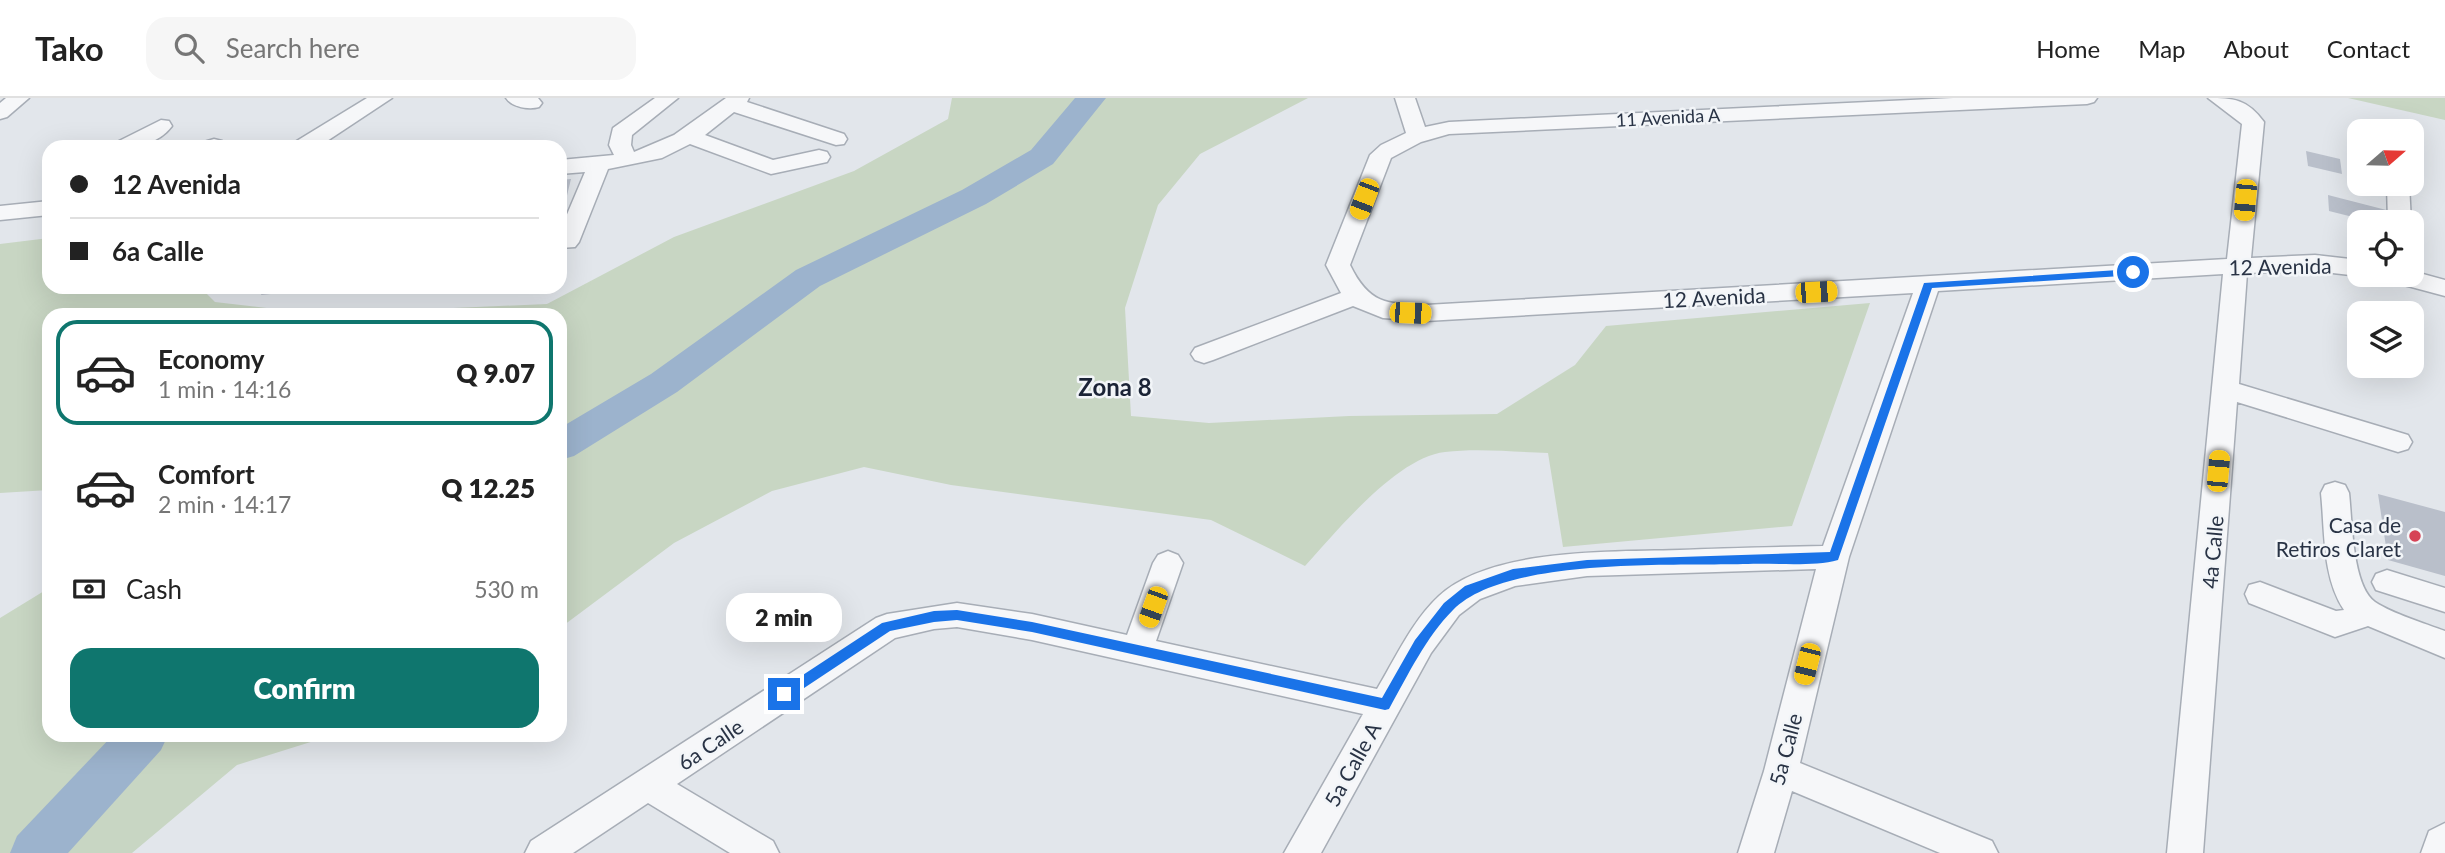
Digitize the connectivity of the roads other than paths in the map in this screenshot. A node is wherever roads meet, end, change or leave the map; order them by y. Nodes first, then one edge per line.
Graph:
1 (19, 98) edge
2 (382, 98) edge
3 (668, 98) edge
4 (1405, 98) edge
5 (1552, 98) edge
6 (1620, 98) edge
7 (2087, 98) edge
8 (2220, 99) edge
9 (735, 101) edge
10 (1743, 106) edge
11 (0, 113) edge
12 (1631, 119) junction
13 (1564, 122) junction
14 (161, 126) dead end
15 (1417, 134) junction
16 (688, 136) junction
17 (836, 139) dead end
18 (137, 140) edge
19 (314, 140) edge
20 (819, 158) dead end
21 (628, 160) junction
22 (600, 163) junction
23 (567, 166) edge
24 (42, 196) edge
25 (42, 209) edge
26 (10, 212) edge
27 (568, 242) dead end
28 (2236, 266) junction
29 (2347, 266) edge
30 (2424, 282) edge
31 (1928, 285) junction
32 (2445, 288) edge
33 (1359, 300) junction
34 (1204, 354) dead end
35 (2226, 389) junction
36 (2398, 442) dead end
37 (2335, 492) dead end
38 (1834, 557) junction
39 (1168, 563) dead end
40 (2387, 582) dead end
41 (2260, 594) dead end
42 (2445, 600) edge
43 (2364, 611) junction
44 (2445, 645) edge
45 (1137, 650) junction
46 (1385, 705) junction
47 (1781, 771) junction
48 (649, 785) junction
49 (2445, 839) edge
50 (542, 853) edge
51 (761, 853) edge
52 (1302, 853) edge
53 (1756, 853) edge
54 (1980, 853) edge
55 (2185, 853) edge
56 (2439, 853) edge

1 - 11 street
2 - 19 street
3 - 21 street
4 - 15 street
5 - 13 street
6 - 12 street
7 - 10 street, 11 Avenida A
8 - 28 street, 4a Calle
9 - 16 street
9 - 17 street
10 - 12 street, 11 Avenida A
12 - 13 street, 11 Avenida A
13 - 15 street, 11 Avenida A
14 - 18 street
15 - 33 street
16 - 20 street
16 - 21 street
21 - 22 street
22 - 23 street
22 - 27 street
24 - 26 street
25 - 26 street
28 - 29 street, 12 Avenida
28 - 31 street, 12 Avenida
28 - 35 street, 4a Calle
30 - 32 street
31 - 33 street, 12 Avenida
31 - 38 street, 5a Calle
33 - 34 street
35 - 36 street
35 - 55 street, 4a Calle
37 - 43 street
38 - 46 street, 5a Calle A
38 - 47 street, 5a Calle
39 - 45 street
40 - 42 street
41 - 43 street
43 - 44 street
45 - 46 street, 6a Calle
45 - 48 street, 6a Calle
46 - 52 street, 5a Calle A
47 - 53 street, 5a Calle
47 - 54 street
48 - 50 street, 6a Calle
48 - 51 street
49 - 56 street

